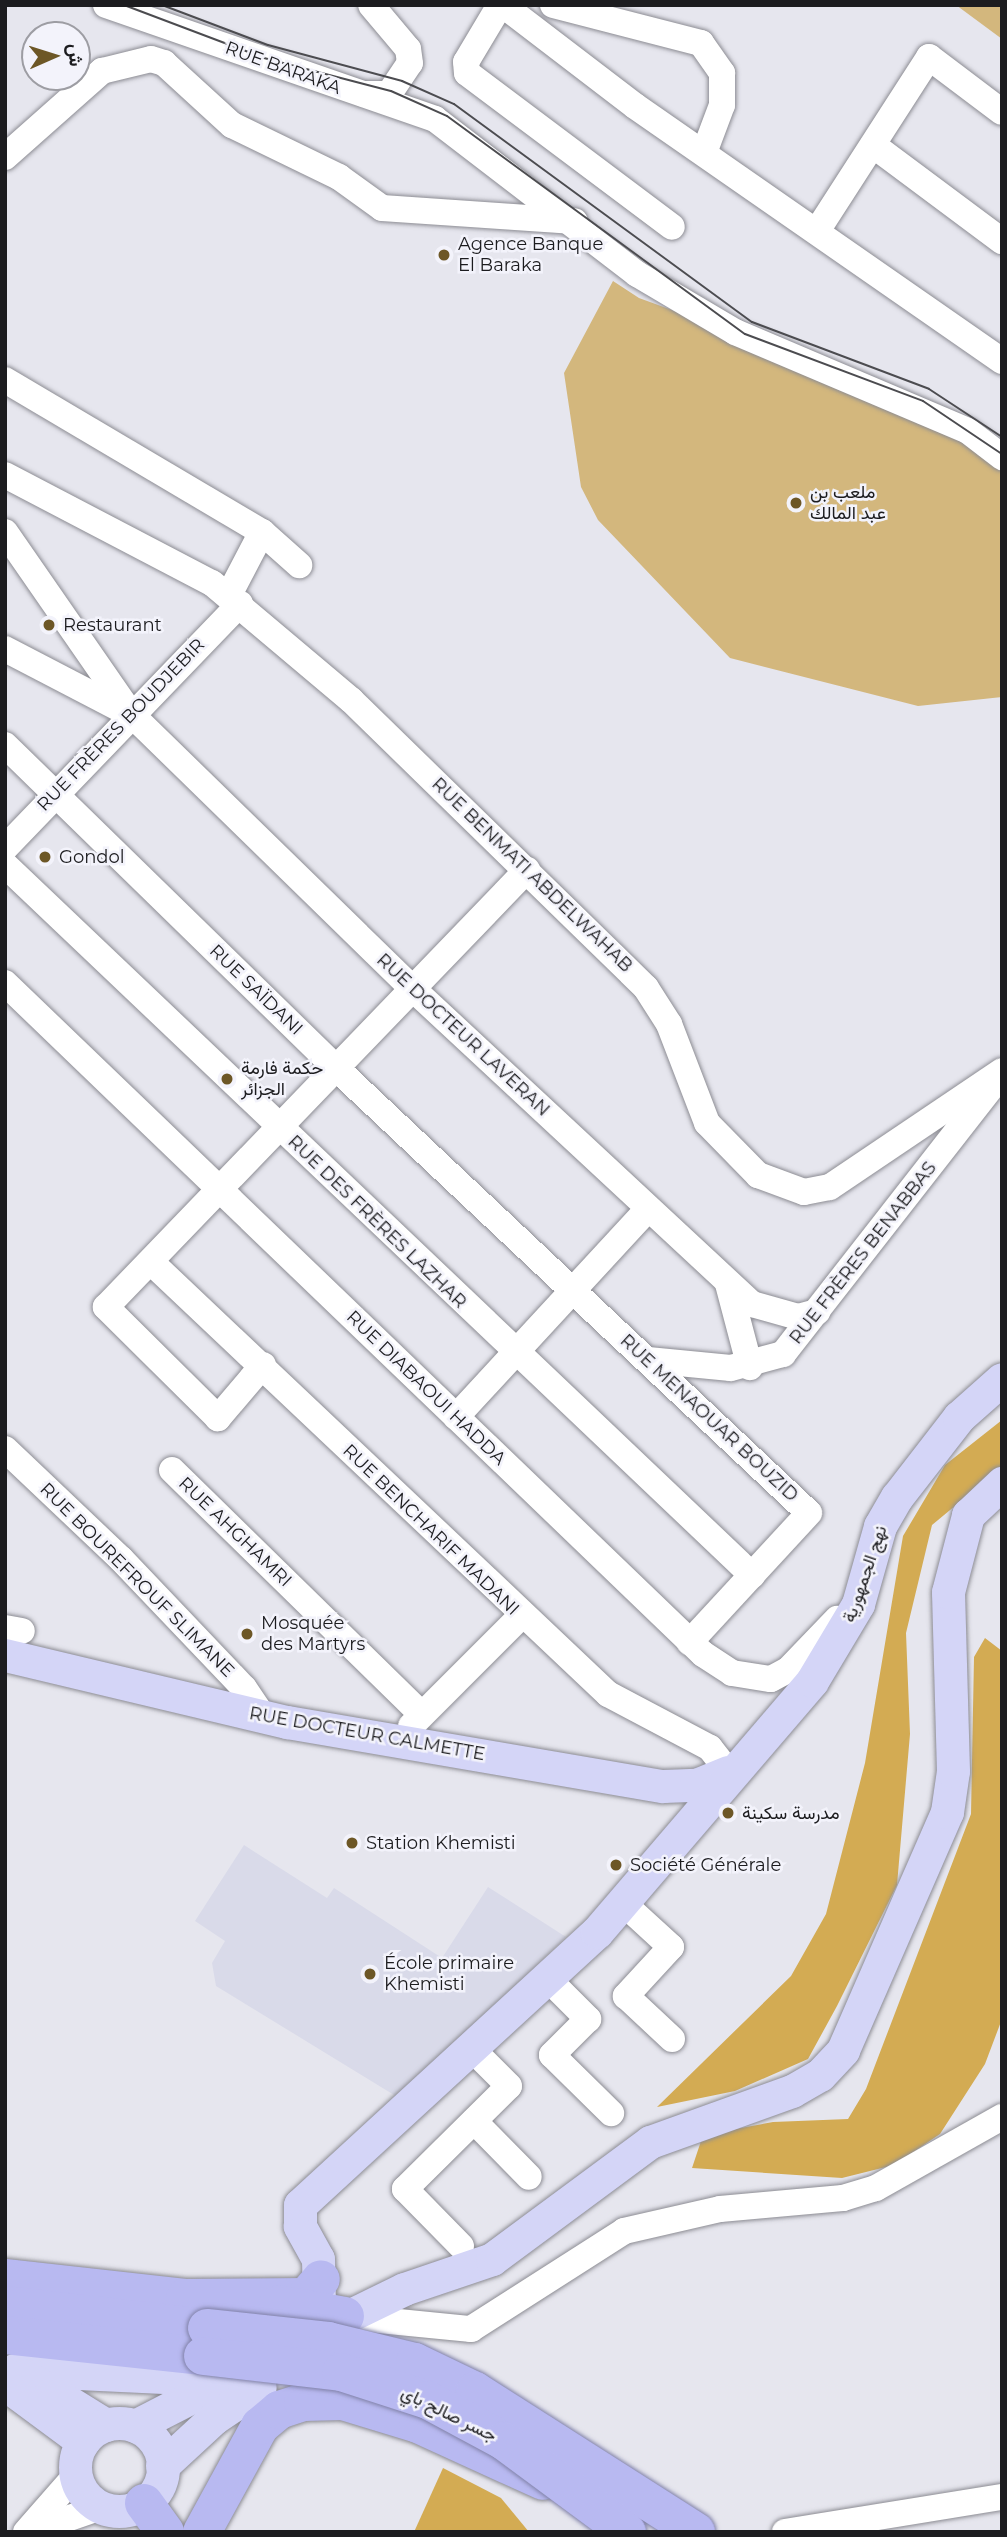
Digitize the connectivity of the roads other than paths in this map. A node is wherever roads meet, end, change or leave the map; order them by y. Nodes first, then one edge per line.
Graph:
1 (106, 5) edge
2 (371, 5) edge
3 (501, 5) edge
4 (553, 5) edge
5 (356, 95) junction
6 (1002, 112) edge
7 (873, 145) junction
8 (8, 148) edge
9 (704, 153) junction
10 (575, 221) junction
11 (672, 227) dead end
12 (817, 231) junction
13 (1002, 241) edge
14 (1002, 361) edge
15 (5, 380) edge
16 (1002, 457) edge
17 (5, 475) edge
18 (262, 531) junction
19 (5, 532) edge
20 (299, 565) dead end
21 (234, 600) junction
22 (5, 649) edge
23 (131, 714) junction
24 (5, 745) edge
25 (54, 792) junction
26 (5, 848) edge
27 (5, 864) edge
28 (527, 870) junction
29 (5, 983) edge
30 (413, 989) junction
31 (336, 1068) junction
32 (1002, 1073) edge
33 (279, 1128) junction
34 (220, 1189) junction
35 (648, 1209) junction
36 (150, 1262) junction
37 (728, 1284) junction
38 (572, 1289) junction
39 (817, 1312) junction
40 (513, 1353) junction
41 (648, 1360) junction
42 (263, 1365) junction
43 (750, 1367) junction
44 (1002, 1379) edge
45 (456, 1417) junction
46 (5, 1449) edge
47 (172, 1470) dead end
48 (1002, 1483) edge
49 (752, 1575) junction
50 (861, 1591) junction
51 (521, 1616) junction
52 (11, 1638) edge
53 (690, 1642) junction
54 (419, 1712) junction
55 (262, 1716) junction
56 (406, 1742) junction
57 (729, 1772) junction
58 (623, 1903) junction
59 (548, 1979) junction
60 (671, 2039) dead end
61 (473, 2050) junction
62 (611, 2113) dead end
63 (1002, 2117) edge
64 (474, 2121) junction
65 (529, 2176) dead end
66 (461, 2246) dead end
67 (492, 2259) junction
68 (5, 2278) edge
69 (328, 2302) junction
70 (5, 2305) edge
71 (388, 2319) junction
72 (205, 2342) junction
73 (7, 2364) edge
74 (243, 2373) junction
75 (108, 2431) junction
76 (162, 2466) junction
77 (76, 2475) junction
78 (568, 2492) junction
79 (1002, 2497) edge
80 (102, 2507) junction
81 (155, 2517) edge
82 (28, 2532) edge
83 (202, 2532) edge
84 (627, 2532) edge
85 (696, 2532) edge
86 (785, 2532) edge

1 - 5 street, RUE BARAKA
2 - 5 street
3 - 9 street
3 - 11 street
4 - 9 street
5 - 10 street, RUE BARAKA
6 - 7 street
7 - 12 street
7 - 13 street
8 - 10 street
9 - 12 street
10 - 16 street, RUE BARAKA
12 - 14 street
15 - 18 street
17 - 21 street, RUE BENMATI ABDELWAHAB
18 - 20 street
18 - 21 street, RUE FRÈRES BOUDJEBIR
19 - 23 street
21 - 23 street, RUE FRÈRES BOUDJEBIR
21 - 28 street, RUE BENMATI ABDELWAHAB
22 - 23 street
23 - 25 street, RUE FRÈRES BOUDJEBIR
23 - 30 street, RUE DOCTEUR LAVERAN
24 - 25 street, RUE SAÏDANI
25 - 26 street, RUE FRÈRES BOUDJEBIR
25 - 31 street, RUE SAÏDANI
27 - 33 street, RUE DES FRÈRES LAZHAR
28 - 30 street
28 - 32 street, RUE BENMATI ABDELWAHAB
29 - 34 street, RUE DIABAOUI HADDA
30 - 31 street
30 - 35 street, RUE DOCTEUR LAVERAN
31 - 33 street
31 - 38 street, RUE SAÏDANI
32 - 39 street, RUE FRÈRES BENABBAS
33 - 34 street
33 - 40 street, RUE DES FRÈRES LAZHAR
34 - 36 street
34 - 45 street, RUE DIABAOUI HADDA
35 - 37 street, RUE DOCTEUR LAVERAN
35 - 38 street
36 - 42 street, RUE BENCHARIF MADANI
36 - 42 street
37 - 39 street, RUE DOCTEUR LAVERAN
37 - 43 street
38 - 40 street
38 - 41 street, RUE MENAOUAR BOUZID
39 - 43 street, RUE FRÈRES BENABBAS
40 - 45 street
40 - 49 street, RUE DES FRÈRES LAZHAR
41 - 43 street, RUE FRÈRES BENABBAS
41 - 49 street, RUE MENAOUAR BOUZID
42 - 51 street, RUE BENCHARIF MADANI
44 - 50 main road, نهج الجمهورية
45 - 53 street, RUE DIABAOUI HADDA
46 - 55 street, RUE BOUREFROUF SLIMANE
47 - 54 street, RUE AHGHAMRI
48 - 67 main road
49 - 53 street, RUE MENAOUAR BOUZID
50 - 53 street, RUE DIABAOUI HADDA
50 - 57 main road, نهج الجمهورية
51 - 54 street
51 - 57 street, RUE BENCHARIF MADANI
52 - 55 main road, RUE DOCTEUR CALMETTE
54 - 56 street
55 - 56 main road, RUE DOCTEUR CALMETTE
56 - 57 main road, RUE DOCTEUR CALMETTE
57 - 58 main road, نهج الجمهورية
58 - 59 main road, نهج الجمهورية
58 - 60 street
59 - 61 main road, نهج الجمهورية
59 - 62 street
61 - 64 street
61 - 69 main road, نهج الجمهورية
63 - 71 street
64 - 65 street
64 - 66 street
67 - 69 main road
67 - 71 main road
68 - 69 highway
69 - 71 street
69 - 74 main road
70 - 72 highway
71 - 76 main road
72 - 73 highway
72 - 78 highway, جسر صالح باي, bridge
72 - 85 highway, bridge
73 - 74 main road
73 - 75 main road
74 - 75 main road
75 - 76 main road
75 - 77 main road
76 - 81 main road
77 - 80 main road
77 - 82 street
78 - 83 highway
78 - 84 highway, جسر صالح باي, bridge
79 - 86 street
80 - 81 main road
80 - 82 street

